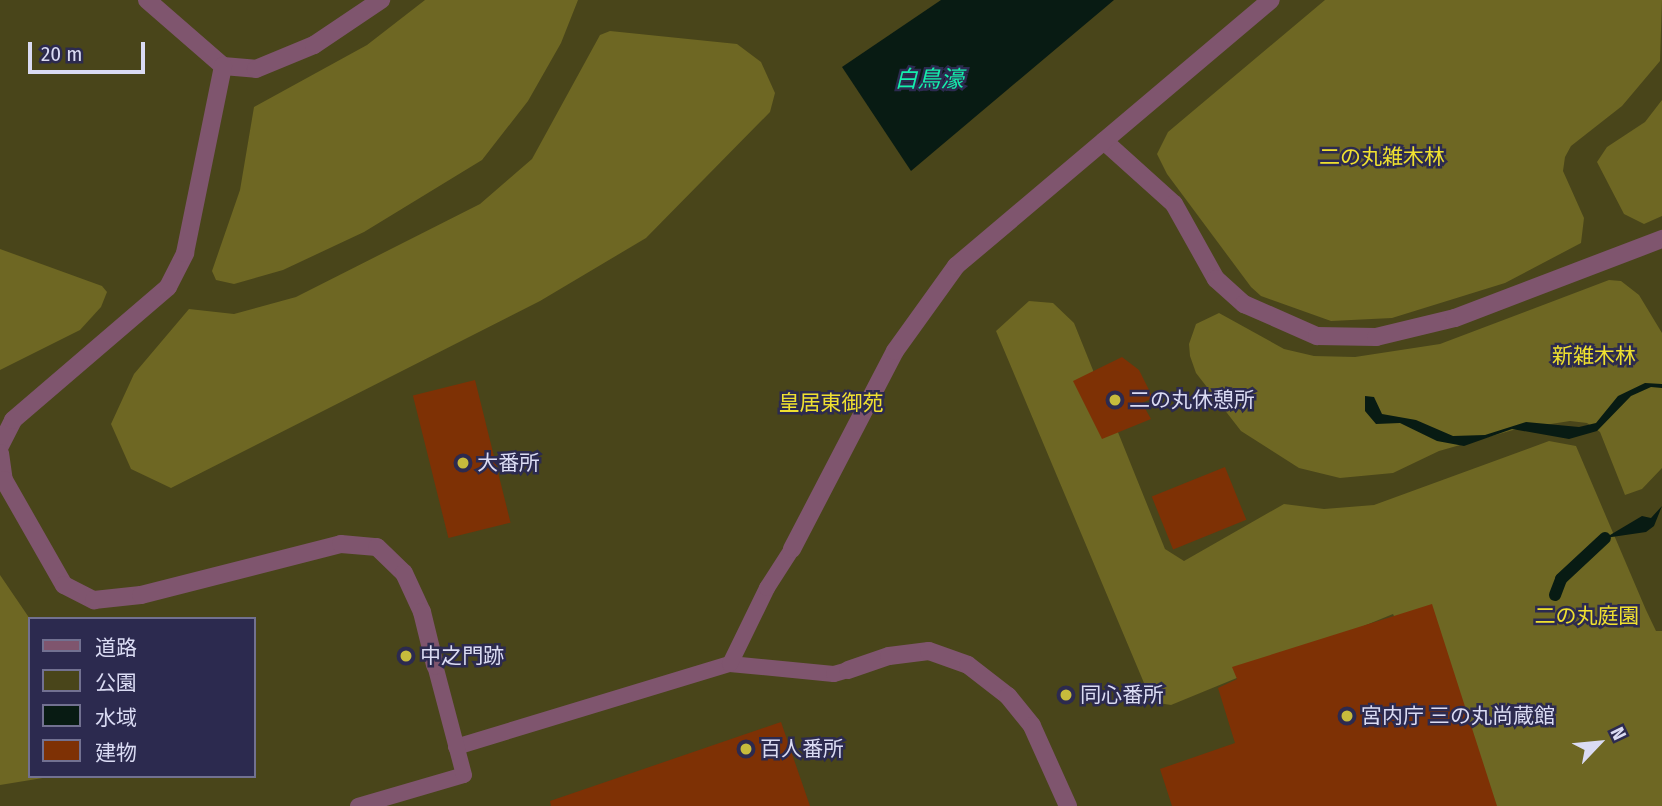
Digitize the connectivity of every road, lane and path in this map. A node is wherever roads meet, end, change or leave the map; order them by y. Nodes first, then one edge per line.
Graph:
1 (147, 0) edge
2 (381, 0) edge
3 (1271, 0) edge
4 (223, 65) junction
5 (1104, 141) junction
6 (1662, 239) edge
7 (0, 446) edge
8 (0, 453) edge
9 (792, 549) joint
10 (730, 664) junction
11 (435, 665) joint
12 (848, 670) joint
13 (456, 747) junction
14 (358, 806) edge
15 (1068, 806) edge

1 - 4 street
2 - 4 street
3 - 5 street
4 - 7 street
5 - 6 street
5 - 9 street
8 - 11 street
9 - 10 lane
10 - 12 lane
10 - 13 lane
11 - 13 lane
12 - 15 street
13 - 14 lane

